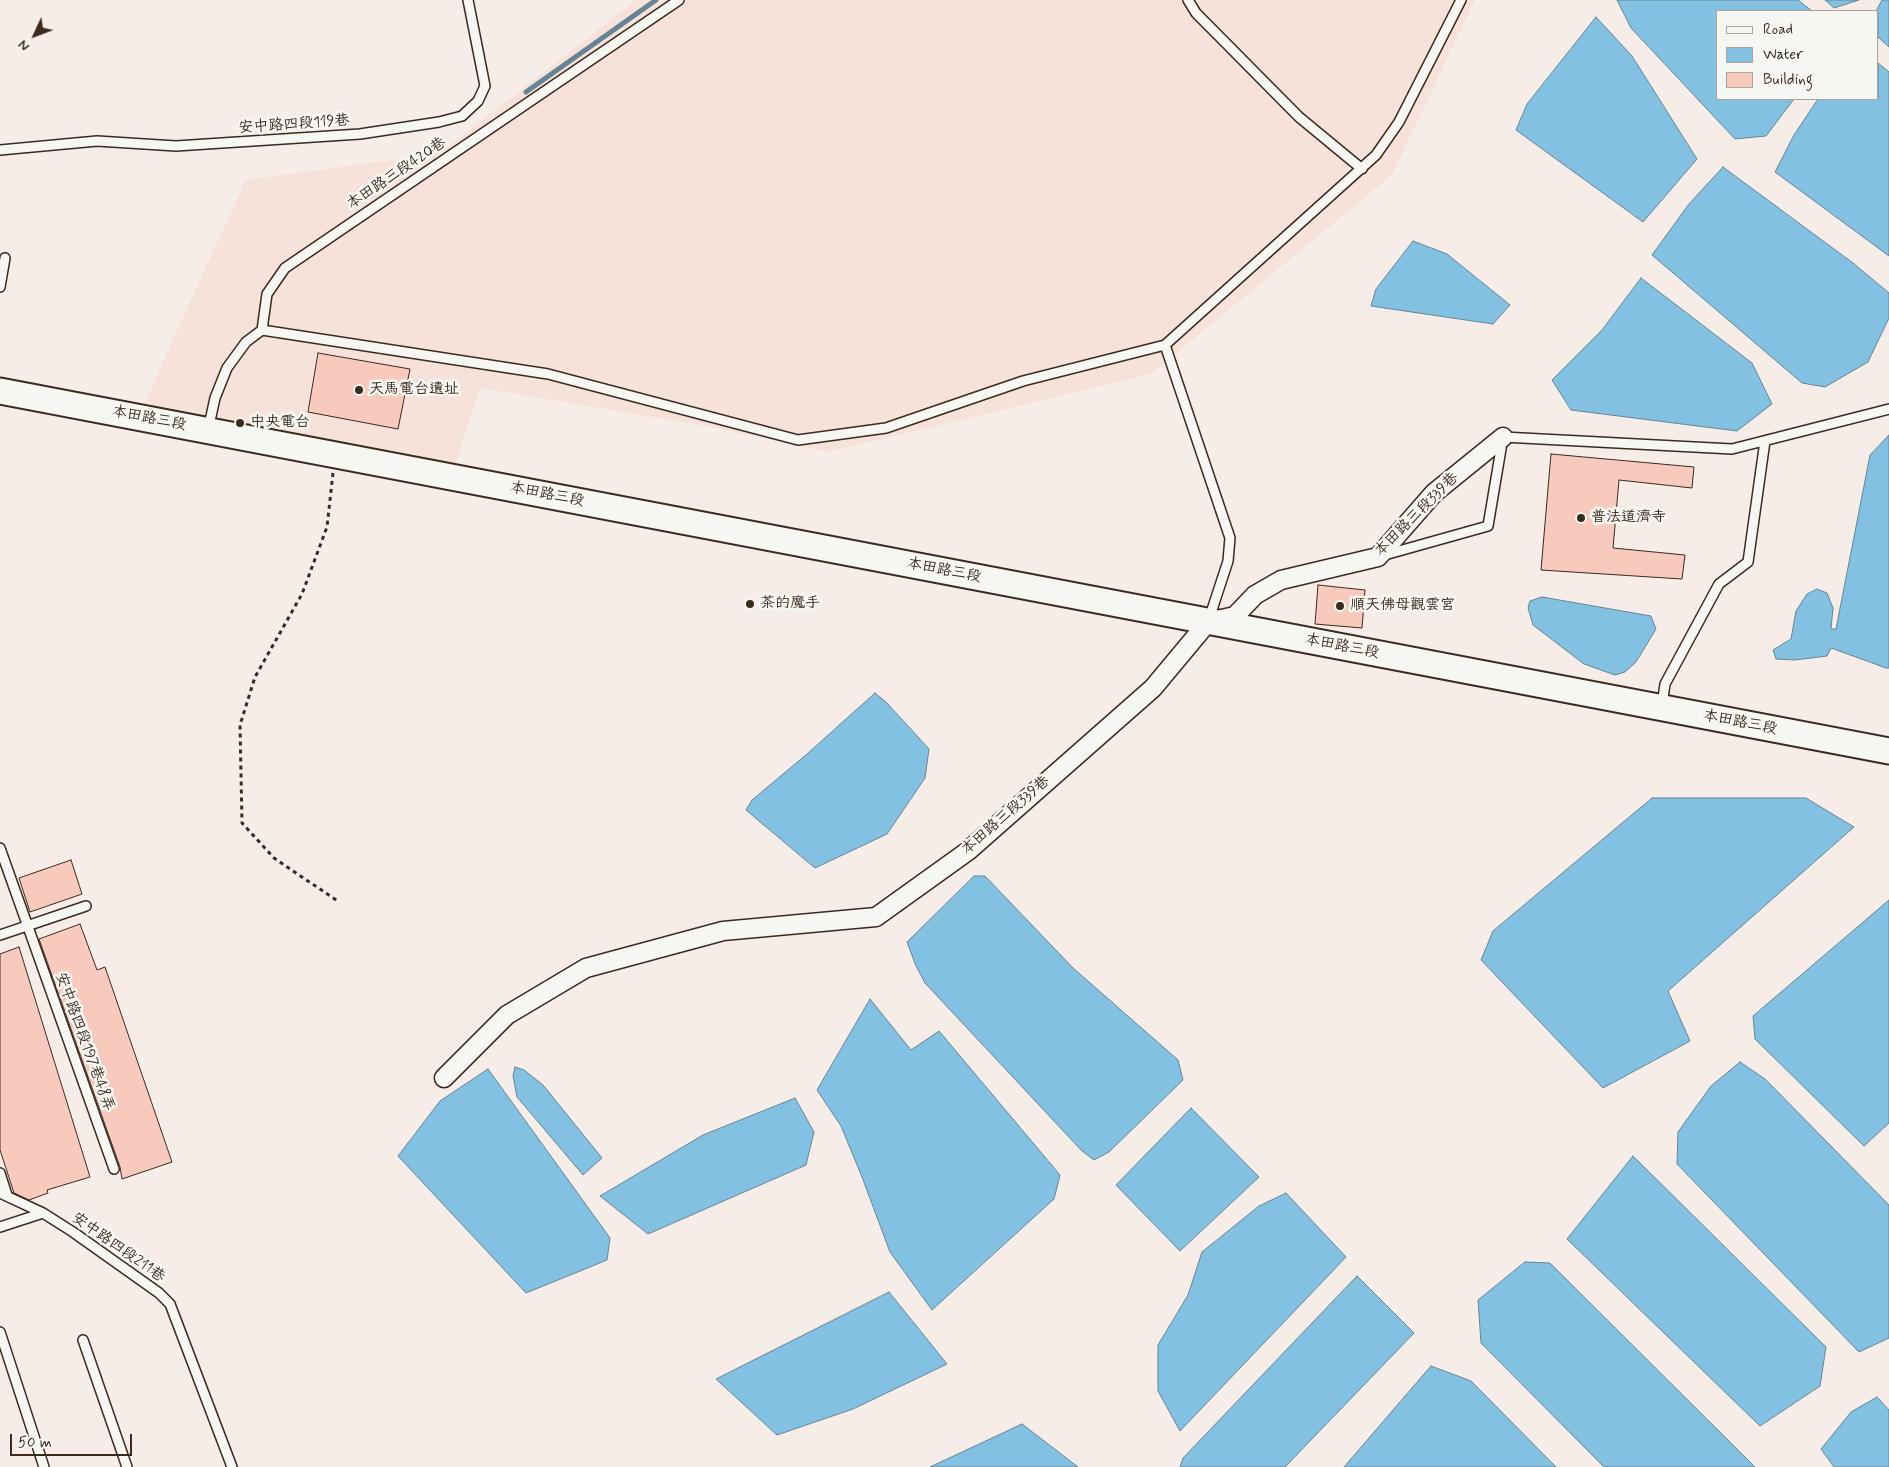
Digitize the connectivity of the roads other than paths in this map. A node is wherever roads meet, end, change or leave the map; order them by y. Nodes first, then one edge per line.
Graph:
1 (468, 0) edge
2 (679, 0) edge
3 (1188, 0) edge
4 (1460, 0) edge
5 (0, 150) edge
6 (1362, 169) junction
7 (5, 258) dead end
8 (0, 287) edge
9 (262, 330) junction
10 (1165, 345) junction
11 (0, 391) edge
12 (1889, 409) edge
13 (208, 431) junction
14 (1503, 437) junction
15 (1765, 441) junction
16 (1378, 557) junction
17 (1208, 622) junction
18 (1661, 708) junction
19 (1889, 751) edge
20 (0, 848) edge
21 (86, 906) dead end
22 (27, 925) junction
23 (0, 934) edge
24 (444, 1078) dead end
25 (114, 1168) dead end
26 (0, 1173) edge
27 (3, 1194) edge
28 (43, 1213) junction
29 (0, 1227) edge
30 (0, 1332) edge
31 (83, 1340) dead end
32 (44, 1467) edge
33 (127, 1467) edge
34 (232, 1467) edge

1 - 5 lane, 安中路四段119巷
2 - 9 lane, 本田路三段420巷
3 - 6 lane
4 - 6 lane
6 - 10 lane
7 - 8 lane
9 - 10 lane
9 - 13 lane
10 - 17 lane
11 - 13 street, 本田路三段
12 - 15 lane
13 - 17 street, 本田路三段
14 - 15 lane
14 - 16 street, 本田路三段339巷
14 - 16 lane
15 - 18 lane
16 - 17 street, 本田路三段339巷
17 - 18 street, 本田路三段
17 - 24 street, 本田路三段339巷
18 - 19 street, 本田路三段
20 - 22 lane, 安中路四段197巷48弄
21 - 22 lane
22 - 23 lane
22 - 25 lane, 安中路四段197巷48弄
26 - 27 lane
27 - 28 lane, 安中路四段211巷
28 - 29 lane
28 - 34 lane, 安中路四段211巷
30 - 32 lane
31 - 33 lane

